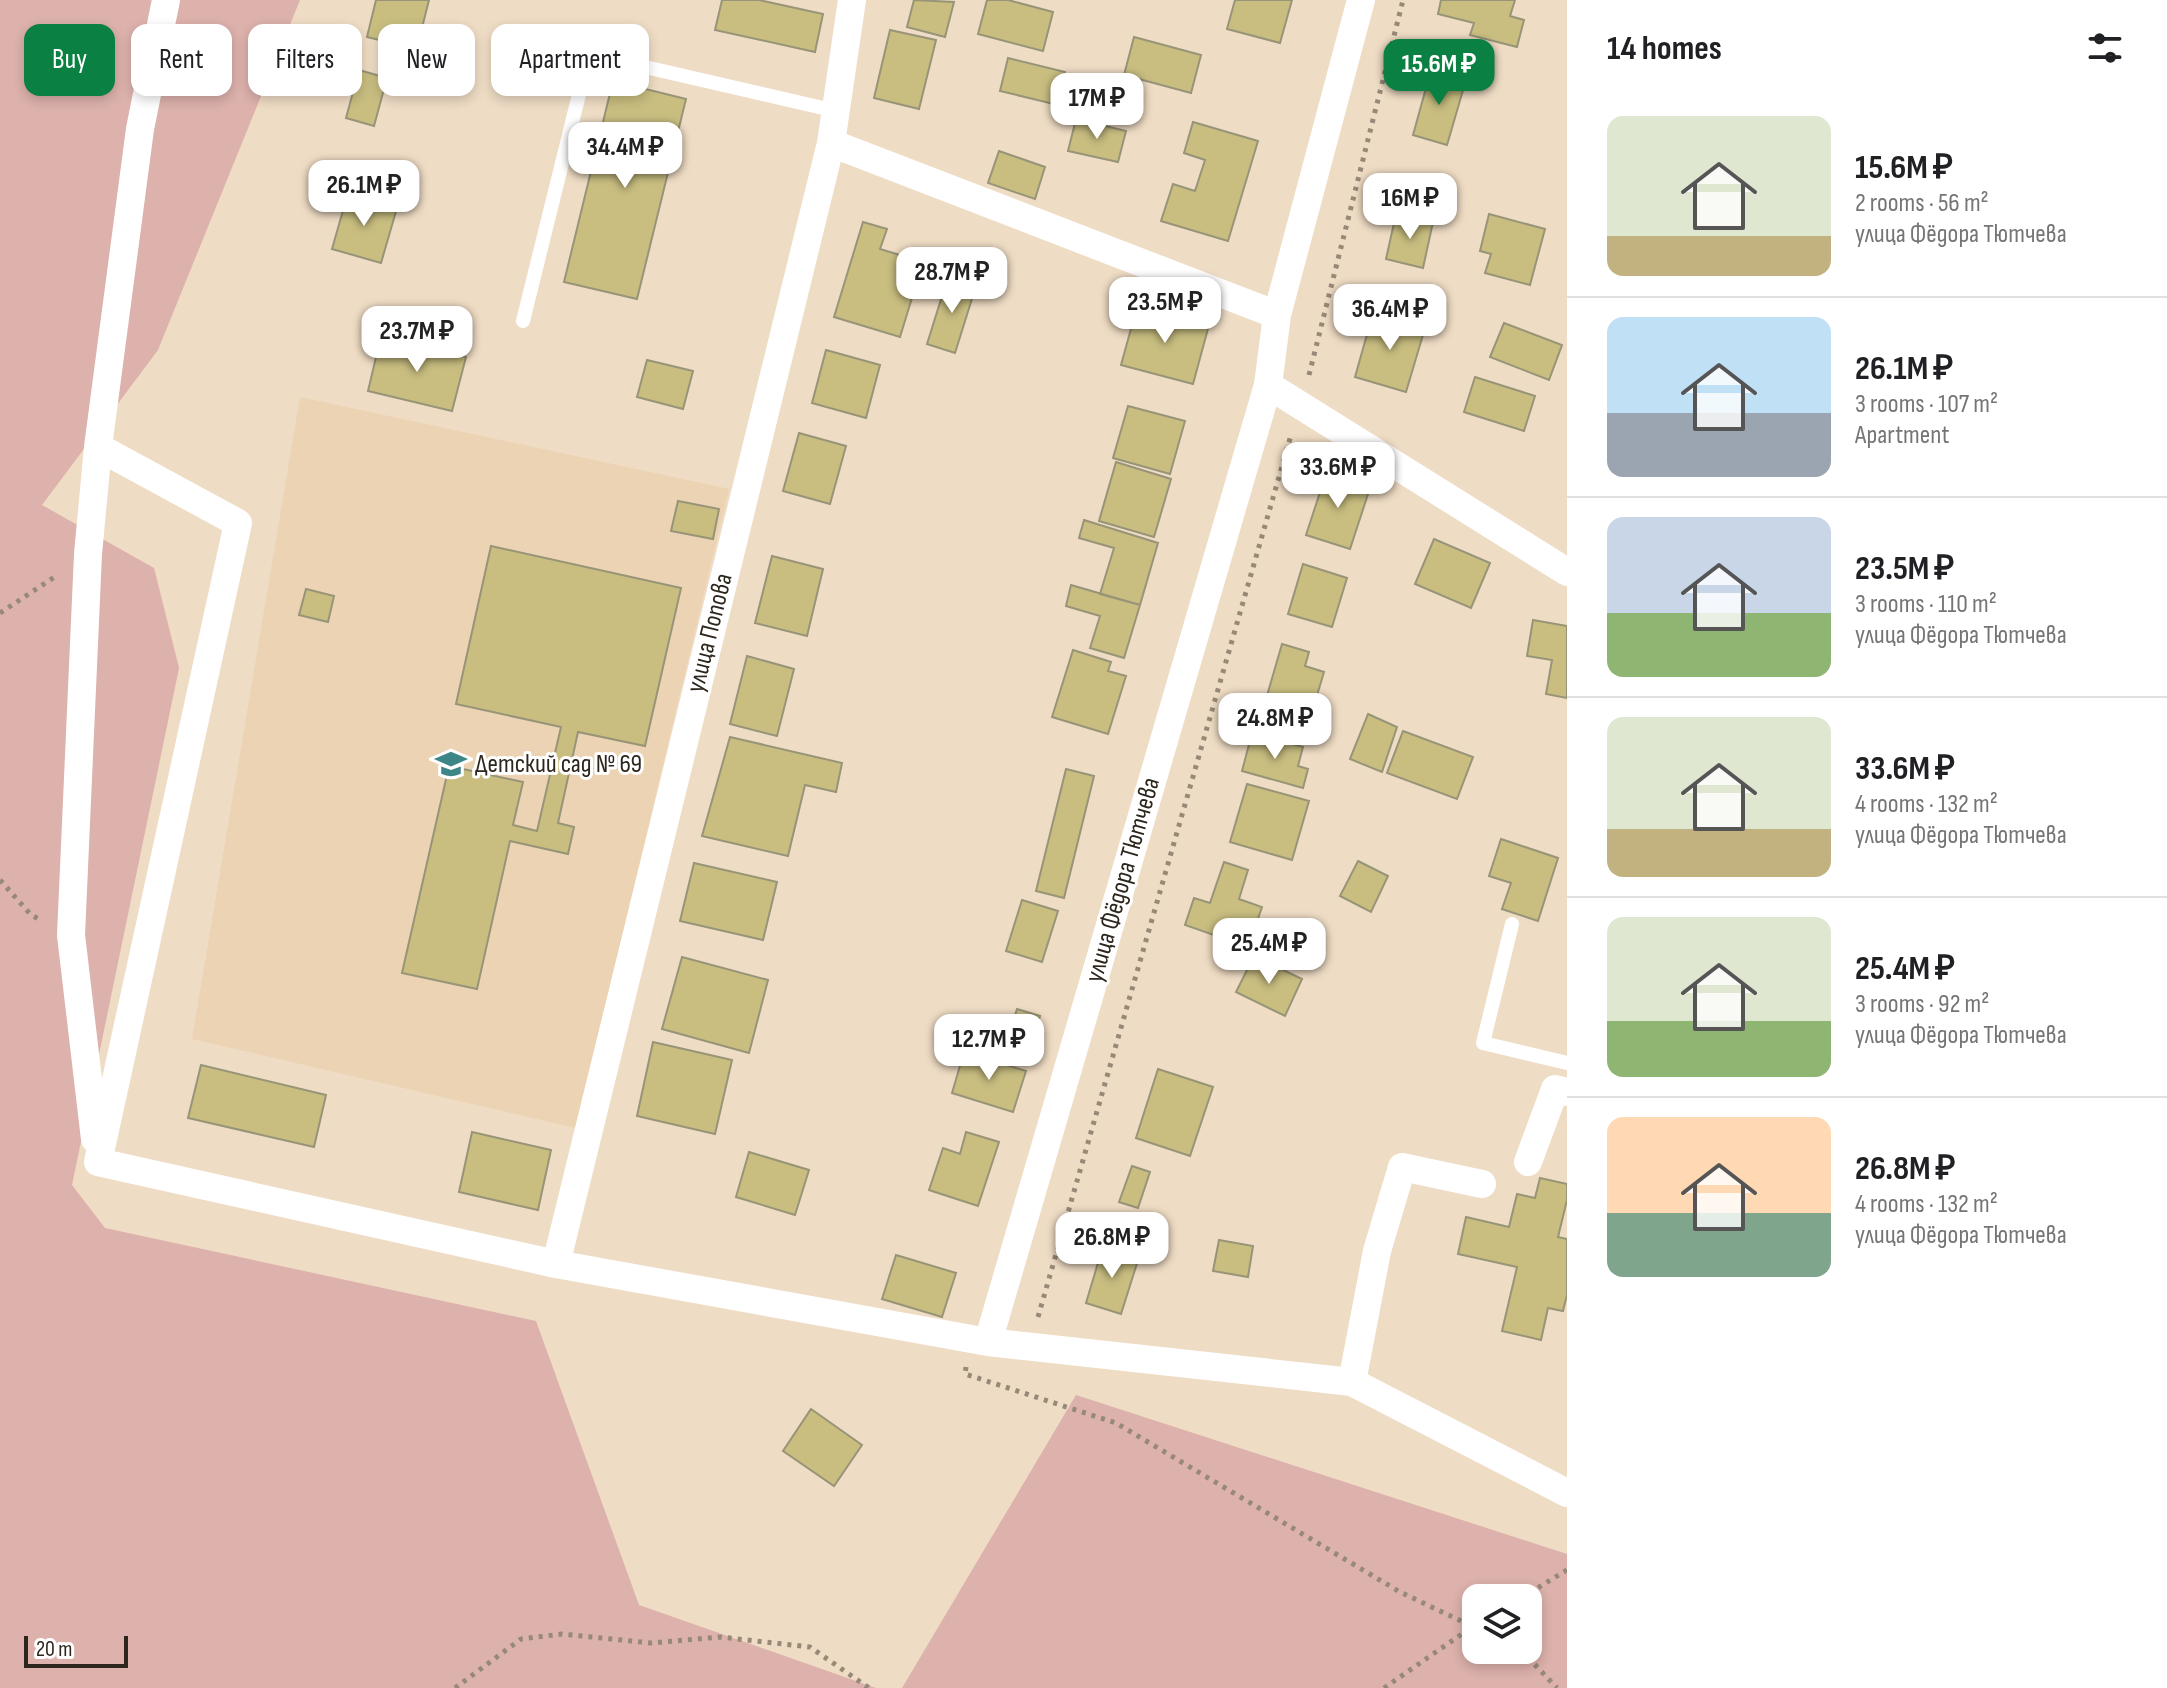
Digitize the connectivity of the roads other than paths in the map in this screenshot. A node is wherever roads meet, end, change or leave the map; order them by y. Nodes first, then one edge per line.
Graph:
1 (166, 0) edge
2 (852, 0) edge
3 (1361, 0) edge
4 (836, 111) junction
5 (831, 143) junction
6 (1277, 315) junction
7 (523, 321) dead end
8 (1268, 385) junction
9 (98, 447) junction
10 (1567, 572) edge
11 (1512, 924) dead end
12 (1567, 1063) edge
13 (1567, 1092) edge
14 (98, 1162) junction
15 (1528, 1162) dead end
16 (1482, 1184) dead end
17 (556, 1264) junction
18 (984, 1333) junction
19 (1352, 1382) junction
20 (1567, 1493) edge

1 - 9 street
2 - 4 street, улица Попова
3 - 6 street, улица Фёдора Тютчева
4 - 5 street, улица Попова
4 - 7 lane
5 - 6 street
5 - 17 street, улица Попова
6 - 8 street, улица Фёдора Тютчева
8 - 10 street
8 - 18 street, улица Фёдора Тютчева
9 - 14 street
9 - 14 street
11 - 12 lane
13 - 15 street
14 - 17 street
16 - 19 street
17 - 18 street
18 - 19 street
19 - 20 street

